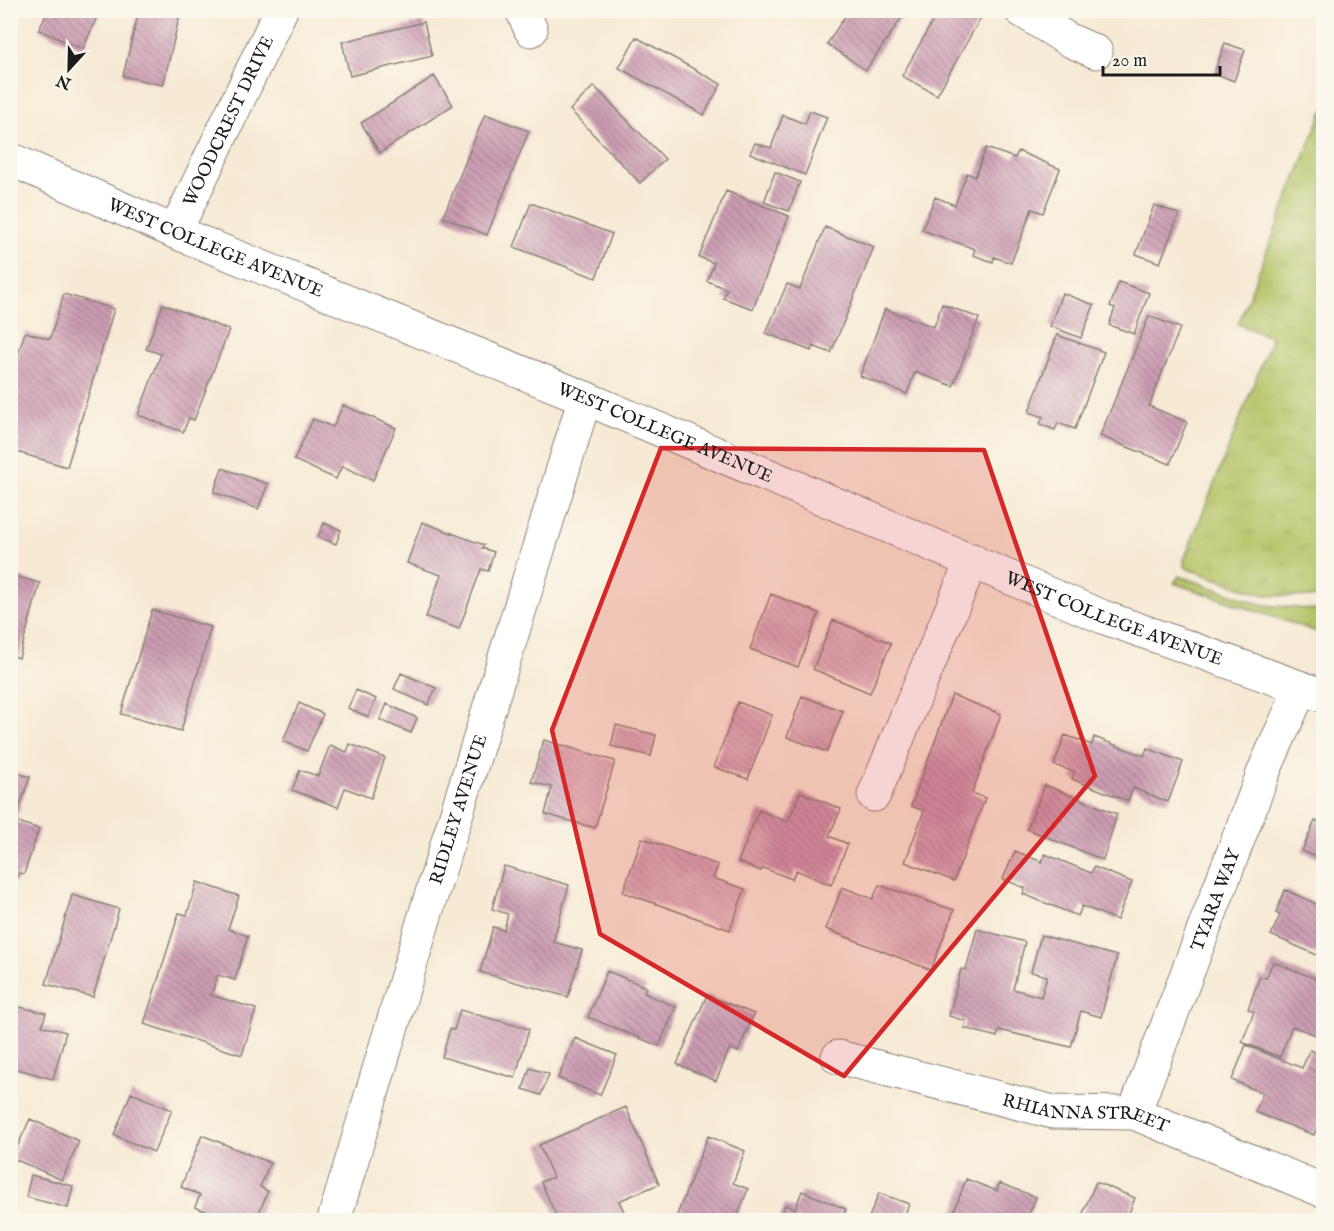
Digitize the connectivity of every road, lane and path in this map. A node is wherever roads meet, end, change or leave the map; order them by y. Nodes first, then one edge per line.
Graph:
1 (281, 10) edge
2 (1021, 10) edge
3 (1096, 52) dead end
4 (10, 159) edge
5 (176, 231) junction
6 (585, 398) junction
7 (972, 560) junction
8 (1312, 692) edge
9 (874, 795) dead end
10 (838, 1058) dead end
11 (1134, 1113) junction
12 (1323, 1191) edge
13 (334, 1221) edge

1 - 5 street, WOODCREST DRIVE
2 - 3 street
4 - 5 street, WEST COLLEGE AVENUE
5 - 6 street, WEST COLLEGE AVENUE
6 - 7 street, WEST COLLEGE AVENUE
6 - 13 street, RIDLEY AVENUE
7 - 8 street, WEST COLLEGE AVENUE
7 - 9 street
8 - 11 street, TYARA WAY
10 - 11 street, RHIANNA STREET
11 - 12 street, RHIANNA STREET

